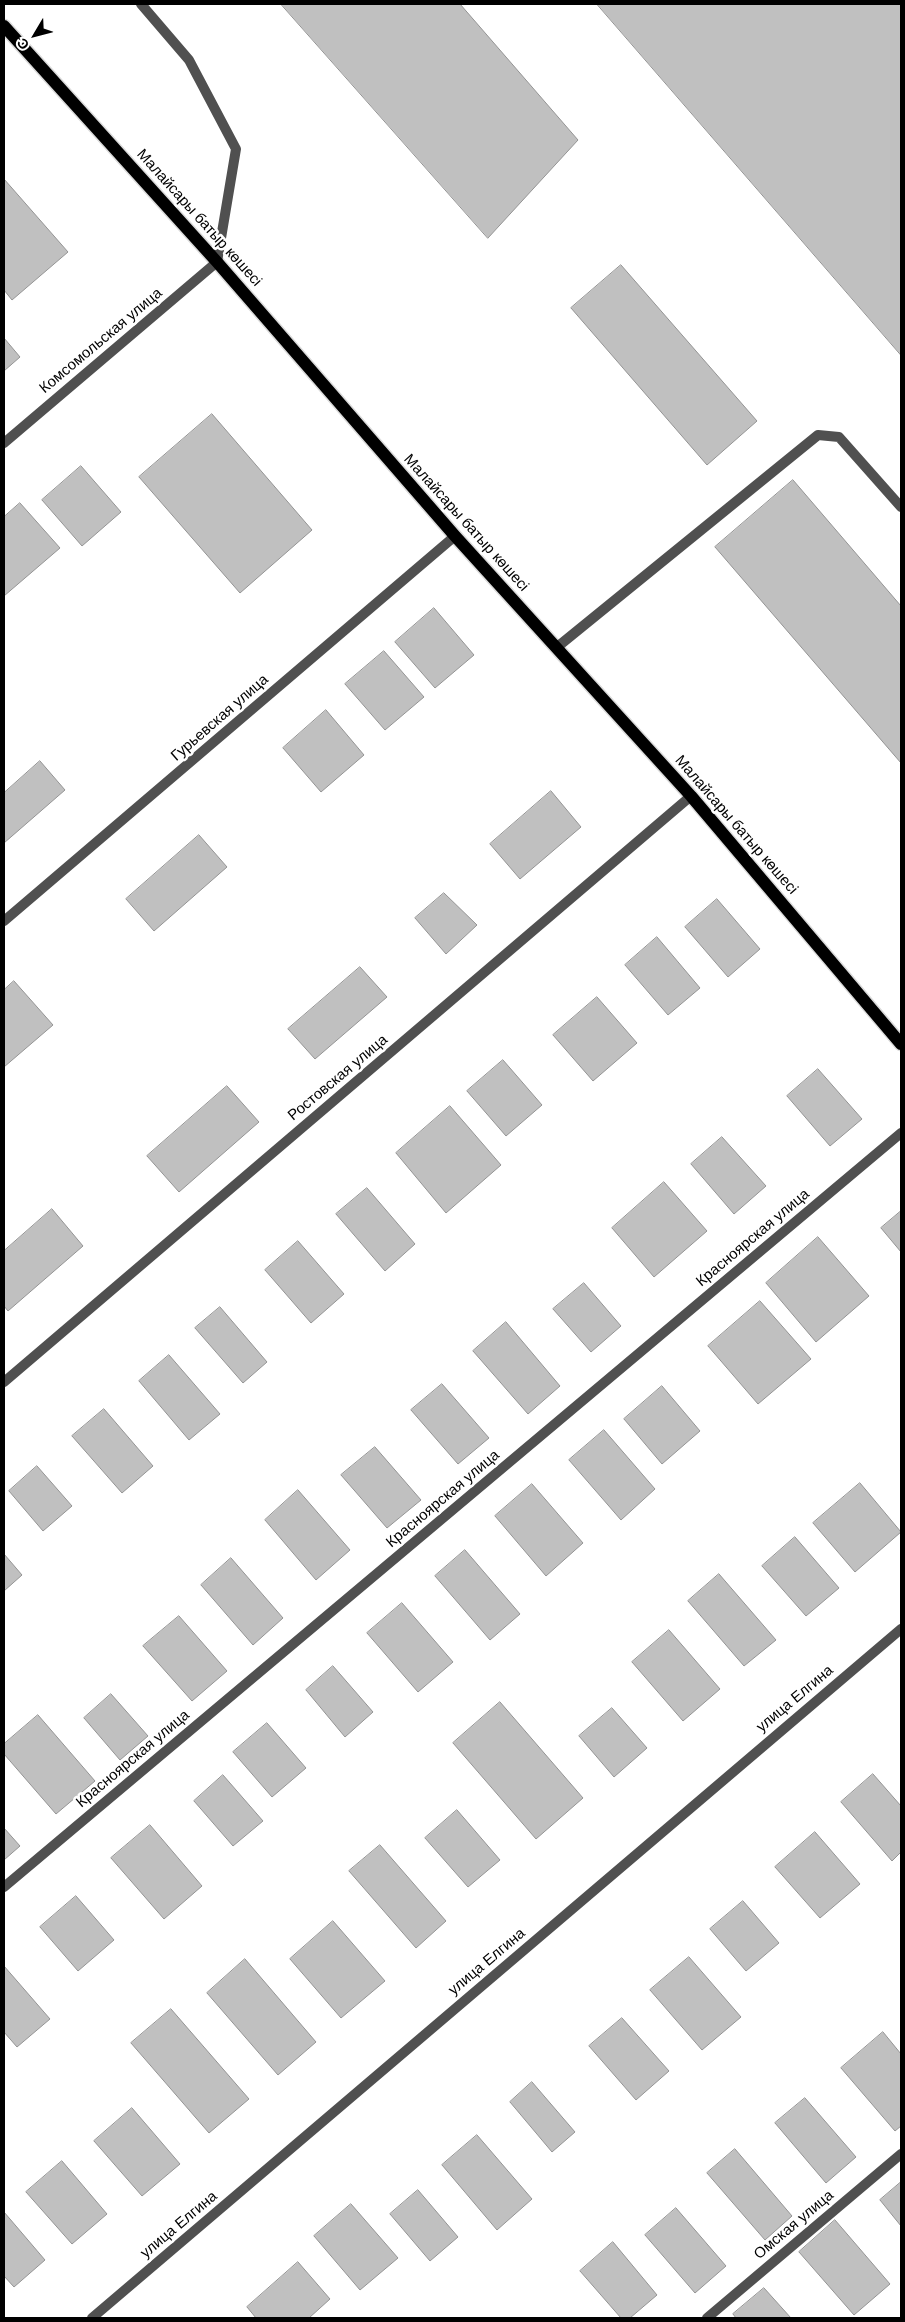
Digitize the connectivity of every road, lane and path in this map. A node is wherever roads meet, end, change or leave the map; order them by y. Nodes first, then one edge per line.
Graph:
1 (141, 4) edge
2 (4, 26) edge
3 (217, 262) junction
4 (4, 443) edge
5 (901, 507) edge
6 (455, 536) junction
7 (556, 648) junction
8 (692, 796) junction
9 (4, 921) edge
10 (901, 1044) edge
11 (901, 1133) edge
12 (4, 1382) edge
13 (901, 1628) edge
14 (4, 1887) edge
15 (901, 2154) edge
16 (92, 2318) edge
17 (707, 2318) edge

1 - 3 street
2 - 3 main road, Малайсары батыр көшесі
3 - 4 street, Комсомольская улица
3 - 6 main road, Малайсары батыр көшесі
5 - 7 street
6 - 7 main road, Малайсары батыр көшесі
6 - 9 street, Гурьевская улица
7 - 8 main road, Малайсары батыр көшесі
8 - 10 main road, Малайсары батыр көшесі
8 - 12 street, Ростовская улица
11 - 14 street, Красноярская улица
13 - 16 street, улица Елгина
15 - 17 street, Омская улица

